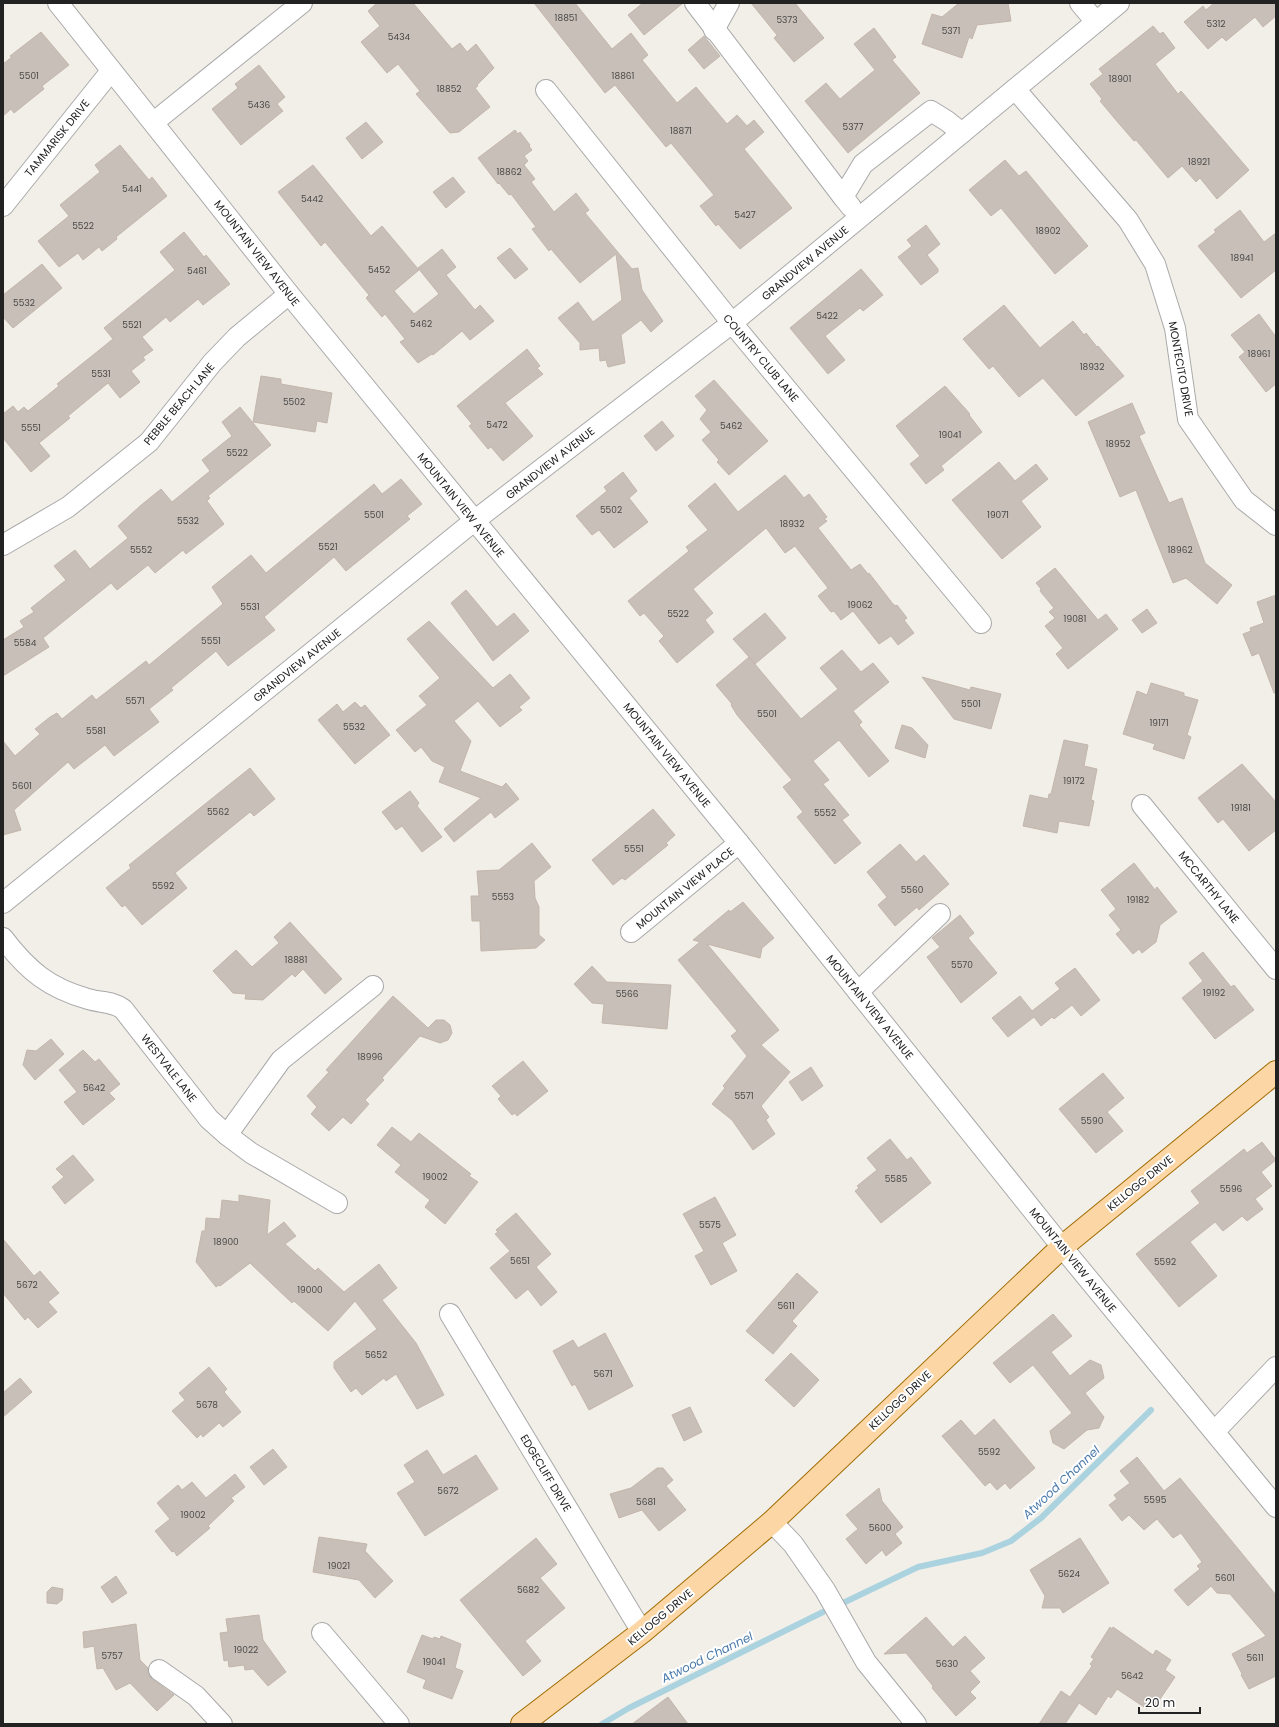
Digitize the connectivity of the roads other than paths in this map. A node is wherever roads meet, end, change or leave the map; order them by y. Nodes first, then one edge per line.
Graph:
1 (58, 3) edge
2 (302, 3) edge
3 (695, 3) edge
4 (729, 3) edge
5 (1080, 3) edge
6 (1119, 3) edge
7 (1096, 22) junction
8 (714, 30) junction
9 (110, 71) junction
10 (1015, 89) junction
11 (546, 90) dead end
12 (154, 122) junction
13 (962, 133) junction
14 (843, 197) junction
15 (3, 206) edge
16 (860, 217) junction
17 (289, 294) junction
18 (732, 323) junction
19 (474, 521) junction
20 (1276, 525) edge
21 (3, 545) edge
22 (981, 623) dead end
23 (1142, 805) dead end
24 (739, 843) junction
25 (3, 903) edge
26 (940, 914) dead end
27 (631, 932) dead end
28 (3, 938) edge
29 (1276, 969) edge
30 (373, 986) dead end
31 (858, 992) junction
32 (1276, 1072) edge
33 (227, 1135) junction
34 (336, 1203) dead end
35 (1062, 1246) junction
36 (450, 1314) dead end
37 (1276, 1367) edge
38 (1215, 1431) junction
39 (1276, 1507) edge
40 (772, 1522) junction
41 (642, 1632) junction
42 (322, 1633) dead end
43 (159, 1670) dead end
44 (222, 1724) edge
45 (399, 1724) edge
46 (522, 1724) edge
47 (916, 1724) edge

1 - 9 street, MOUNTAIN VIEW AVENUE
2 - 12 street
3 - 8 street
4 - 8 street
5 - 7 street
6 - 7 street, GRANDVIEW AVENUE
7 - 10 street, GRANDVIEW AVENUE
8 - 14 street
9 - 12 street, MOUNTAIN VIEW AVENUE
9 - 15 street, TAMMARISK DRIVE
10 - 13 street, GRANDVIEW AVENUE
10 - 20 street, MONTECITO DRIVE
11 - 18 street, COUNTRY CLUB LANE
12 - 17 street, MOUNTAIN VIEW AVENUE
13 - 14 street
13 - 16 street, GRANDVIEW AVENUE
14 - 16 street
16 - 18 street, GRANDVIEW AVENUE
17 - 19 street, MOUNTAIN VIEW AVENUE
17 - 21 street, PEBBLE BEACH LANE
18 - 19 street, GRANDVIEW AVENUE
18 - 22 street, COUNTRY CLUB LANE
19 - 24 street, MOUNTAIN VIEW AVENUE
19 - 25 street, GRANDVIEW AVENUE
23 - 29 street, MCCARTHY LANE
24 - 27 street, MOUNTAIN VIEW PLACE
24 - 31 street, MOUNTAIN VIEW AVENUE
26 - 31 street
28 - 33 street, WESTVALE LANE
30 - 33 street
31 - 35 street, MOUNTAIN VIEW AVENUE
32 - 35 main road, KELLOGG DRIVE
33 - 34 street, WESTVALE LANE
35 - 38 street, MOUNTAIN VIEW AVENUE
35 - 40 main road, KELLOGG DRIVE
36 - 41 street, EDGECLIFF DRIVE
37 - 38 street
38 - 39 street, MOUNTAIN VIEW AVENUE
40 - 41 main road, KELLOGG DRIVE
40 - 47 street
41 - 46 main road, KELLOGG DRIVE
42 - 45 street
43 - 44 street

